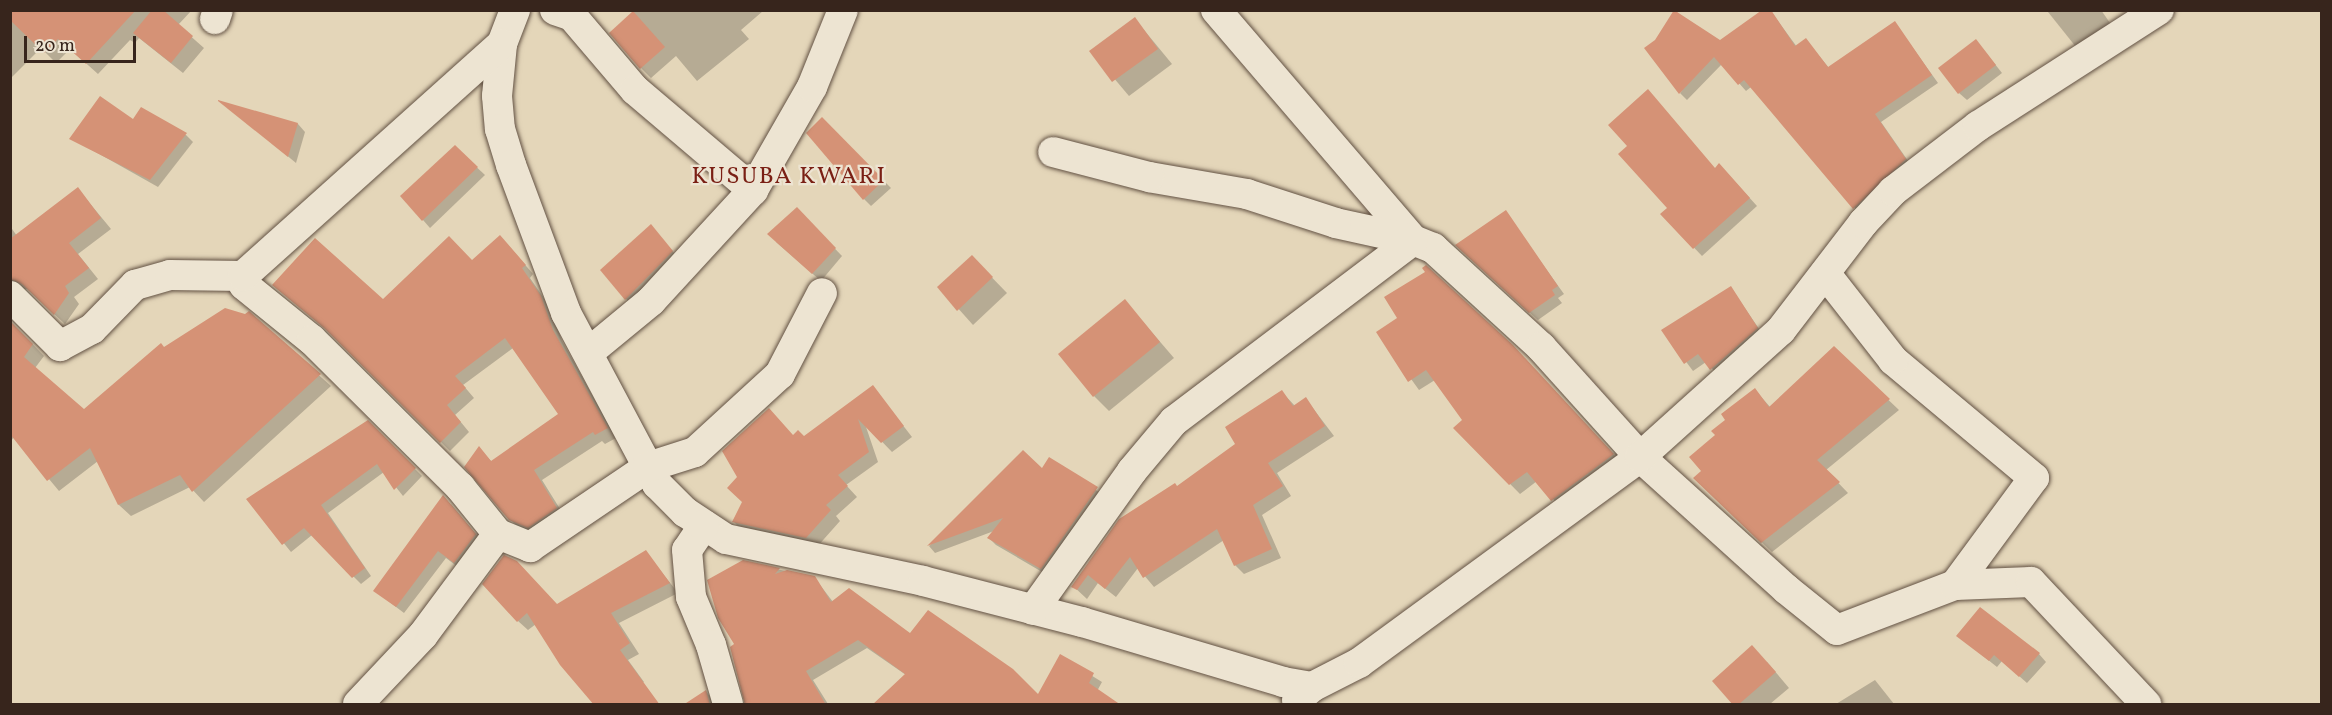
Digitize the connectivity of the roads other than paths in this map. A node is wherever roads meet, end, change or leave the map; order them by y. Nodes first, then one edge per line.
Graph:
1 (515, 10) edge
2 (555, 10) edge
3 (843, 10) edge
4 (1216, 10) edge
5 (2159, 10) edge
6 (502, 44) junction
7 (1053, 152) dead end
8 (753, 190) junction
9 (1413, 240) junction
10 (1825, 273) junction
11 (243, 276) junction
12 (822, 293) dead end
13 (10, 296) edge
14 (588, 353) junction
15 (1640, 457) junction
16 (648, 467) junction
17 (704, 525) junction
18 (498, 534) junction
19 (1955, 585) junction
20 (1034, 610) junction
21 (1302, 696) edge
22 (358, 705) edge
23 (728, 705) edge
24 (2146, 705) edge

1 - 6 street
2 - 8 street
3 - 8 street
4 - 9 street
5 - 10 street
6 - 11 street
6 - 14 street
7 - 9 street
8 - 14 street
9 - 15 street
9 - 20 street
10 - 15 street
10 - 19 street
11 - 13 street
11 - 18 street
12 - 16 street
14 - 16 street
15 - 19 street
15 - 21 street
16 - 17 street
16 - 18 street
17 - 20 street
17 - 23 street
18 - 22 street
19 - 24 street
20 - 21 street

